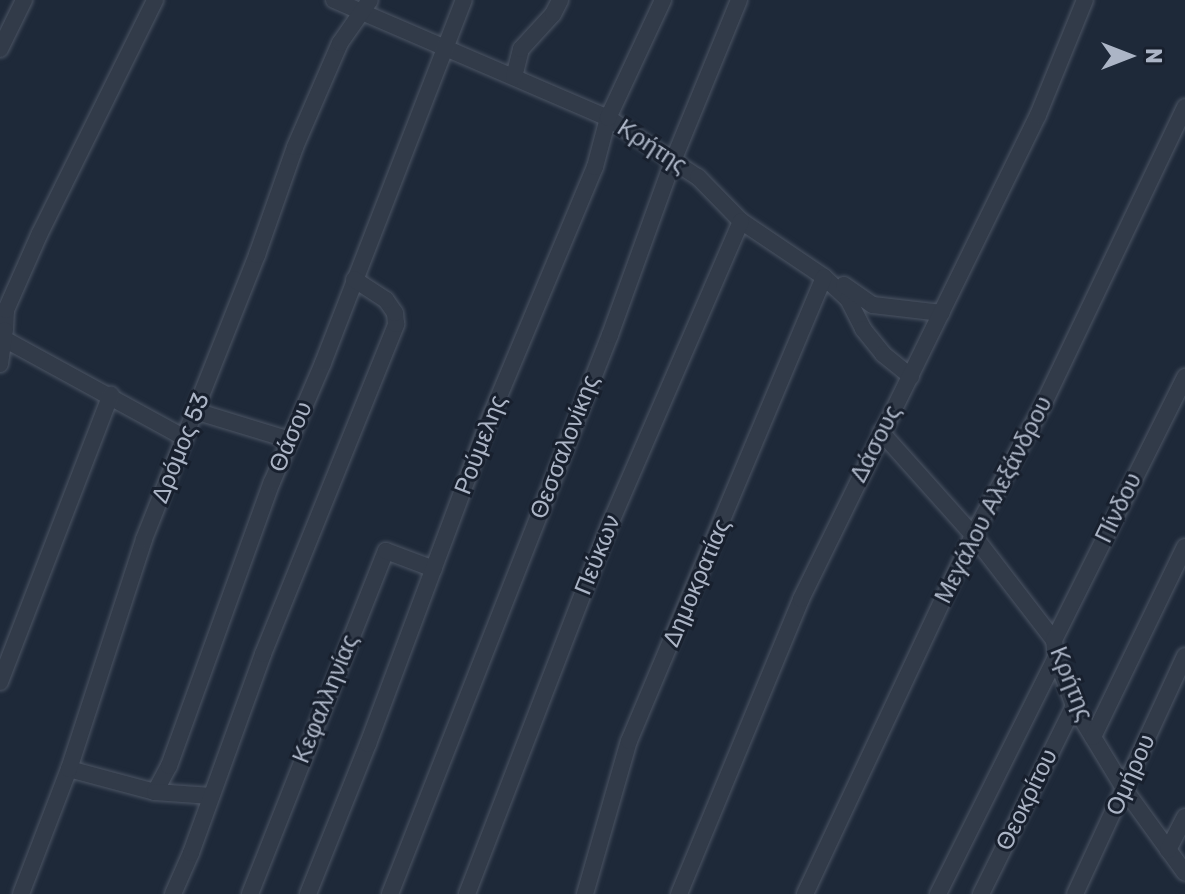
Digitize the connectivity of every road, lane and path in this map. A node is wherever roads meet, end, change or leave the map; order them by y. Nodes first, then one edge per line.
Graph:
1 (24, 0) edge
2 (155, 0) edge
3 (334, 0) edge
4 (464, 0) edge
5 (560, 0) edge
6 (663, 0) edge
7 (739, 0) edge
8 (1085, 0) edge
9 (367, 6) edge
10 (445, 46) junction
11 (0, 49) edge
12 (514, 77) junction
13 (1185, 107) edge
14 (608, 118) junction
15 (673, 161) junction
16 (741, 221) junction
17 (824, 277) junction
18 (354, 279) junction
19 (0, 309) edge
20 (942, 313) junction
21 (5, 334) junction
22 (0, 364) edge
23 (911, 377) junction
24 (1185, 377) edge
25 (111, 395) junction
26 (195, 411) junction
27 (881, 432) junction
28 (185, 438) junction
29 (290, 440) junction
30 (973, 535) junction
31 (1185, 547) edge
32 (434, 569) junction
33 (1055, 648) junction
34 (1185, 656) edge
35 (0, 682) edge
36 (1074, 706) junction
37 (1093, 737) junction
38 (69, 769) junction
39 (1125, 790) junction
40 (155, 792) junction
41 (211, 796) junction
42 (1185, 817) edge
43 (1168, 850) junction
44 (1185, 873) edge
45 (21, 894) edge
46 (173, 894) edge
47 (250, 894) edge
48 (308, 894) edge
49 (390, 894) edge
50 (467, 894) edge
51 (585, 894) edge
52 (679, 894) edge
53 (805, 894) edge
54 (938, 894) edge
55 (981, 894) edge
56 (1075, 894) edge

1 - 11 street
2 - 21 street
3 - 9 street, Κρήτης
4 - 10 street, Θάσου
5 - 12 street
6 - 14 street, Ρούμελης
7 - 15 street, Θεσσαλονίκης
8 - 20 street, Δάσους
9 - 10 street, Κρήτης
9 - 26 street, Δρόμος 53
10 - 12 street, Κρήτης
10 - 18 street, Θάσου
12 - 14 street, Κρήτης
13 - 30 street, Μεγάλου Αλεξάνδρου
14 - 15 street, Κρήτης
14 - 32 street, Ρούμελης
15 - 16 street, Κρήτης
15 - 49 street, Θεσσαλονίκης
16 - 17 street, Κρήτης
16 - 50 street, Πεύκων
17 - 20 street
17 - 23 street, Κρήτης
17 - 51 street, Δημοκρατίας
18 - 29 street, Θάσου
18 - 41 street
19 - 21 street
20 - 23 street, Δάσους
21 - 22 street
21 - 25 street
23 - 27 street, Δάσους
24 - 33 street, Πίνδου
25 - 28 street
25 - 35 street
26 - 28 street, Δρόμος 53
26 - 29 street
27 - 30 street, Κρήτης
27 - 52 street, Δάσους
28 - 38 street, Δρόμος 53
29 - 40 street, Θάσου
30 - 33 street, Κρήτης
30 - 53 street, Μεγάλου Αλεξάνδρου
31 - 37 street
32 - 47 street, Κεφαλληνίας
32 - 48 street, Ρούμελης
33 - 36 street, Κρήτης
33 - 54 street, Πίνδου
34 - 39 street, Ομήρου
36 - 37 street, Κρήτης
36 - 55 street, Θεοκρίτου
37 - 39 street, Κρήτης
38 - 40 street
38 - 45 street, Δρόμος 53
39 - 43 street, Κρήτης
39 - 56 street, Ομήρου
40 - 41 street
41 - 46 street
42 - 43 street
43 - 44 street, Κρήτης

